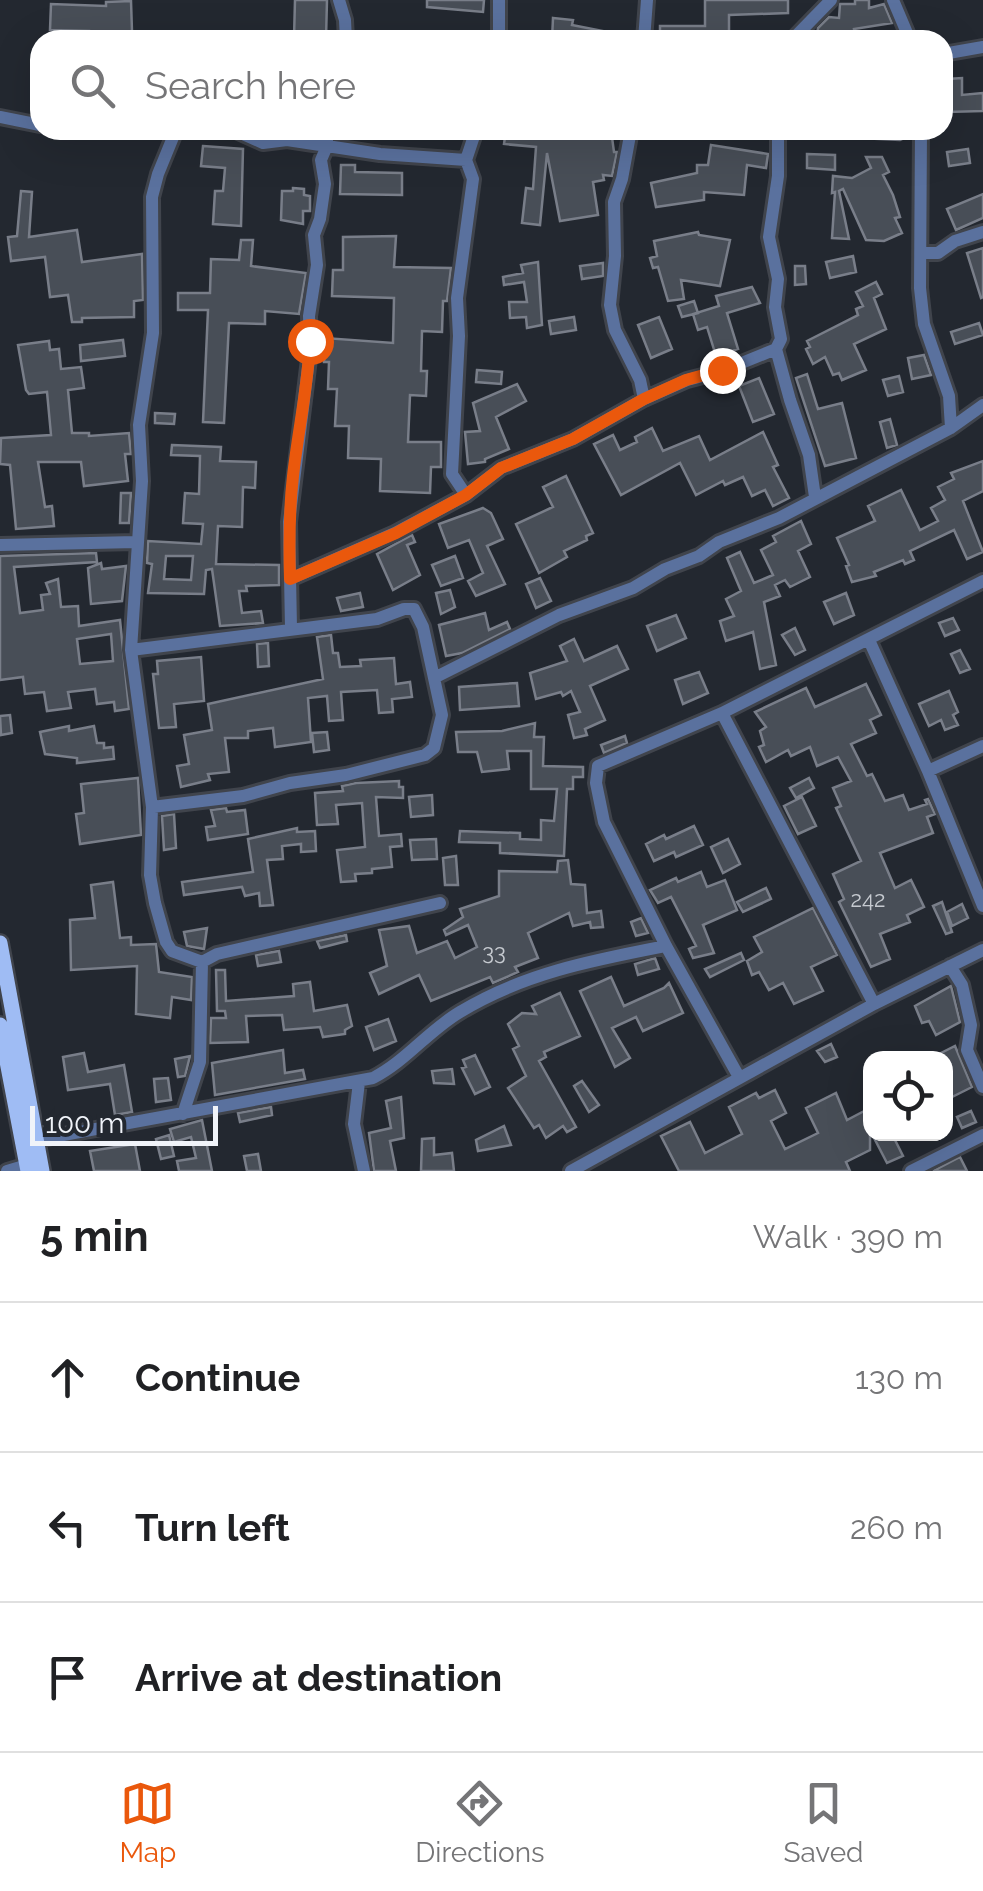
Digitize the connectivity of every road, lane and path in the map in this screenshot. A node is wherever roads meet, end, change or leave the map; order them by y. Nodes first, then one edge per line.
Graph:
1 (339, 0) edge
2 (499, 0) edge
3 (647, 0) edge
4 (832, 0) edge
5 (893, 0) edge
6 (346, 30) edge
7 (500, 30) edge
8 (645, 30) edge
9 (802, 30) edge
10 (906, 30) edge
11 (983, 47) edge
12 (953, 52) edge
13 (0, 117) edge
14 (30, 123) edge
15 (172, 140) edge
16 (256, 140) edge
17 (287, 140) edge
18 (287, 140) edge
19 (327, 140) edge
20 (473, 140) edge
21 (629, 140) edge
22 (778, 140) edge
23 (920, 140) edge
24 (327, 146) junction
25 (466, 160) junction
26 (983, 232) edge
27 (921, 253) junction
28 (776, 348) junction
29 (644, 399) junction
30 (983, 405) edge
31 (951, 428) junction
32 (466, 495) junction
33 (815, 498) junction
34 (136, 542) junction
35 (0, 545) edge
36 (290, 579) junction
37 (983, 582) edge
38 (291, 628) junction
39 (869, 640) junction
40 (132, 650) junction
41 (436, 677) junction
42 (722, 713) junction
43 (983, 746) edge
44 (928, 770) junction
45 (152, 808) junction
46 (440, 903) dead end
47 (983, 906) edge
48 (0, 942) edge
49 (666, 946) junction
50 (983, 950) edge
51 (202, 962) junction
52 (950, 966) junction
53 (874, 1004) junction
54 (0, 1025) edge
55 (739, 1077) junction
56 (358, 1082) junction
57 (983, 1088) edge
58 (182, 1114) junction
59 (983, 1135) edge
60 (36, 1140) junction
61 (33, 1169) edge
62 (6, 1171) edge
63 (364, 1171) edge
64 (571, 1171) edge
65 (911, 1171) edge

1 - 6 street
2 - 7 street
3 - 8 street
4 - 9 street
5 - 10 street
11 - 12 street
13 - 14 street
15 - 34 street
16 - 17 street
18 - 24 street
19 - 24 street
20 - 25 street
21 - 29 street
22 - 28 street
23 - 27 street
24 - 25 street
24 - 36 street
25 - 32 street
26 - 27 street
27 - 31 street
28 - 29 street
28 - 33 street
29 - 32 street
30 - 31 street
31 - 33 street
32 - 36 street
33 - 41 street
34 - 35 street
34 - 40 street
36 - 38 street
37 - 39 street
38 - 40 street
38 - 41 street
39 - 42 street
39 - 44 street
40 - 45 street
41 - 45 street
42 - 49 street
42 - 53 street
43 - 44 street
44 - 47 street
45 - 51 street
46 - 51 street
48 - 60 main road
49 - 55 street
49 - 56 street
50 - 52 street
51 - 58 street
52 - 53 street
52 - 57 street
53 - 55 street
54 - 61 main road
55 - 64 street
56 - 58 street
56 - 63 street
58 - 60 street
59 - 65 street
60 - 61 main road
61 - 62 street

